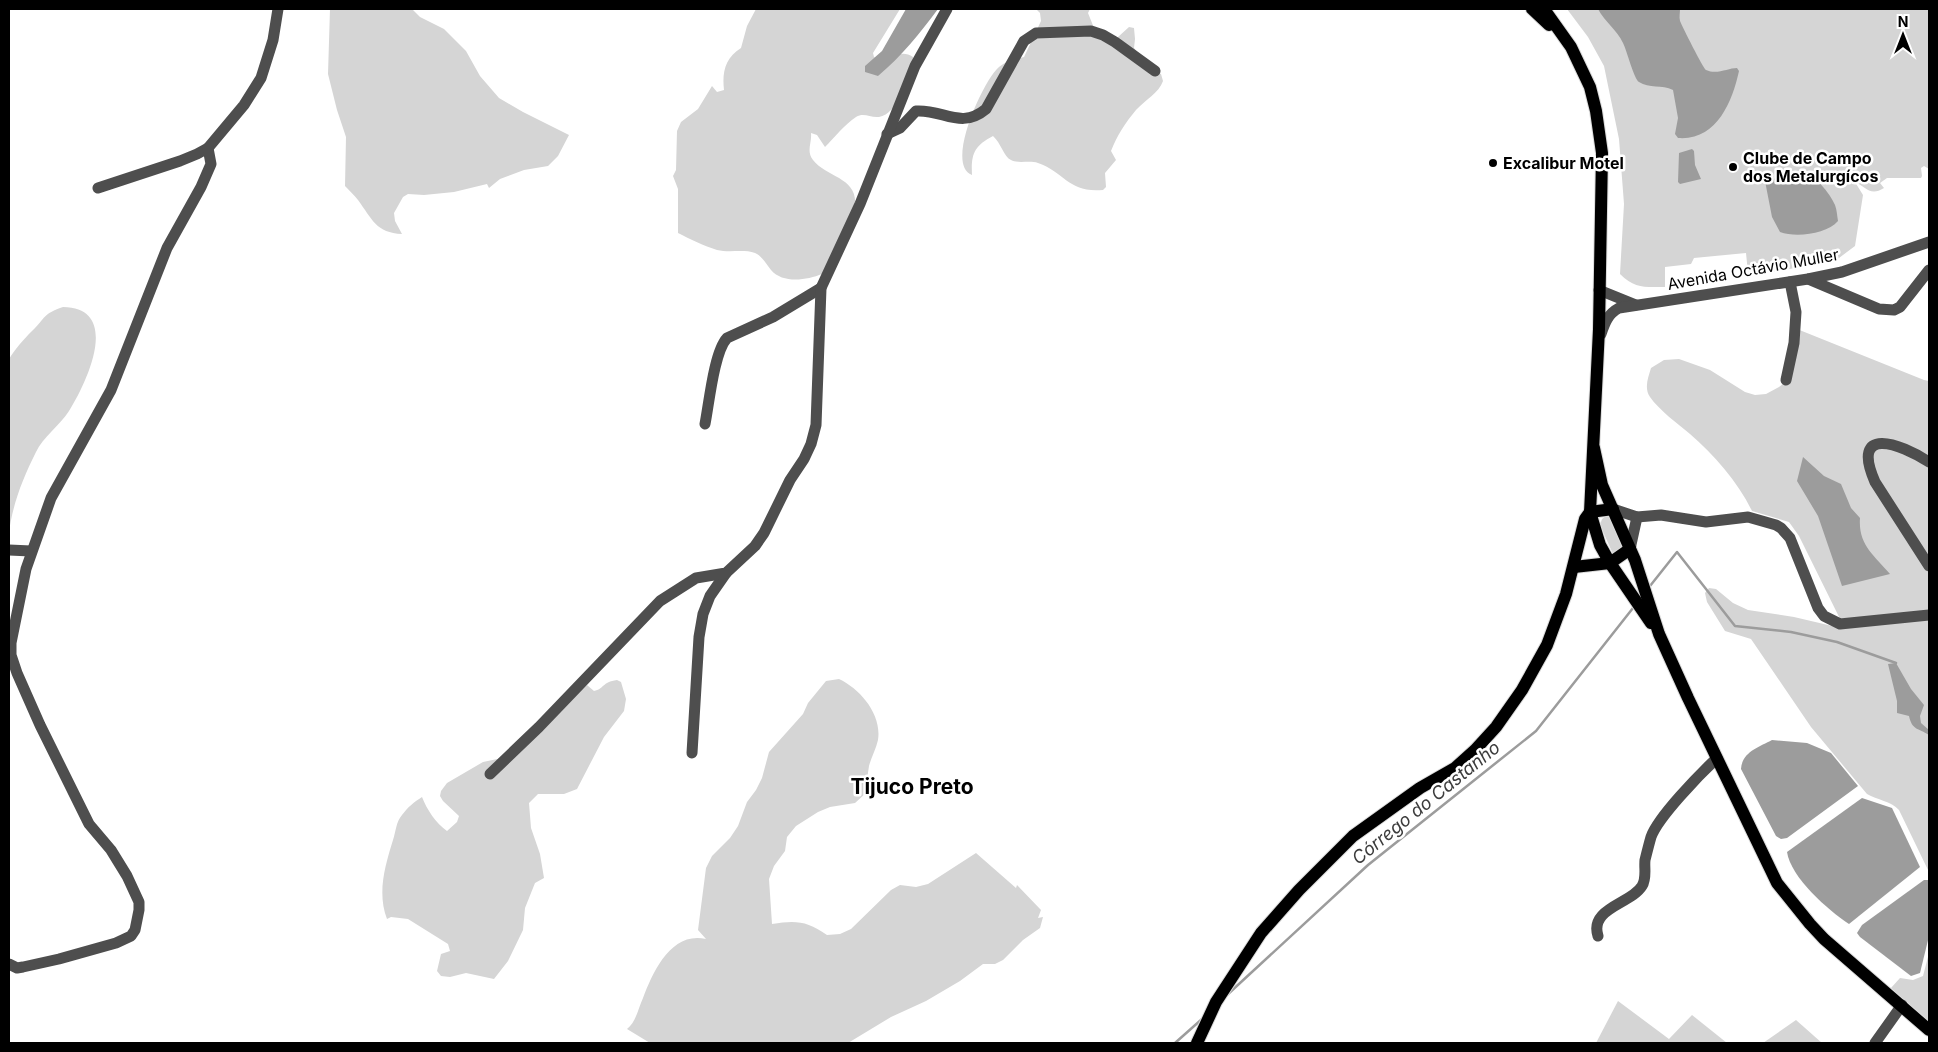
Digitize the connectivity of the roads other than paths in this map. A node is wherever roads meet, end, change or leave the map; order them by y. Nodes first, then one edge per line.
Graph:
1 (278, 9) edge
2 (947, 9) edge
3 (1532, 9) edge
4 (1544, 9) edge
5 (1576, 60) junction
6 (1155, 71) dead end
7 (887, 134) junction
8 (208, 148) junction
9 (98, 188) dead end
10 (1929, 242) edge
11 (1929, 270) edge
12 (1808, 279) junction
13 (1790, 282) junction
14 (822, 288) junction
15 (1599, 290) junction
16 (1638, 305) junction
17 (1598, 354) junction
18 (1786, 380) dead end
19 (705, 424) dead end
20 (1594, 448) junction
21 (1929, 462) edge
22 (1613, 509) junction
23 (1590, 512) junction
24 (1637, 517) junction
25 (1630, 549) junction
26 (9, 550) edge
27 (31, 551) junction
28 (1610, 563) junction
29 (1929, 566) edge
30 (1574, 567) junction
31 (726, 573) junction
32 (1929, 615) edge
33 (1659, 634) junction
34 (10, 657) edge
35 (692, 753) dead end
36 (1717, 758) junction
37 (490, 774) dead end
38 (1598, 936) dead end
39 (9, 964) edge
40 (1902, 1006) junction
41 (1929, 1030) edge
42 (1197, 1043) edge
43 (1875, 1043) edge

1 - 8 street
2 - 7 street
3 - 5 main road
4 - 5 main road
5 - 15 main road
6 - 7 street
7 - 14 street
8 - 9 street
8 - 27 street
10 - 12 street, Avenida Octávio Muller
11 - 12 street
12 - 13 street, Avenida Octávio Muller
13 - 16 street, Avenida Octávio Muller
13 - 18 street
14 - 19 street
14 - 31 street
15 - 16 street
15 - 17 main road
16 - 17 street, Avenida Octávio Muller
17 - 20 main road
20 - 22 main road
20 - 23 main road
21 - 29 street
22 - 23 main road
22 - 24 street
22 - 25 main road
23 - 28 main road
23 - 30 main road
24 - 25 street
24 - 32 street
25 - 28 main road
25 - 33 main road
26 - 27 street
27 - 34 street
28 - 30 main road
28 - 33 main road
30 - 42 main road
31 - 35 street
31 - 37 street
33 - 36 main road
34 - 39 street
36 - 38 street
36 - 40 main road
40 - 41 main road
40 - 43 street

